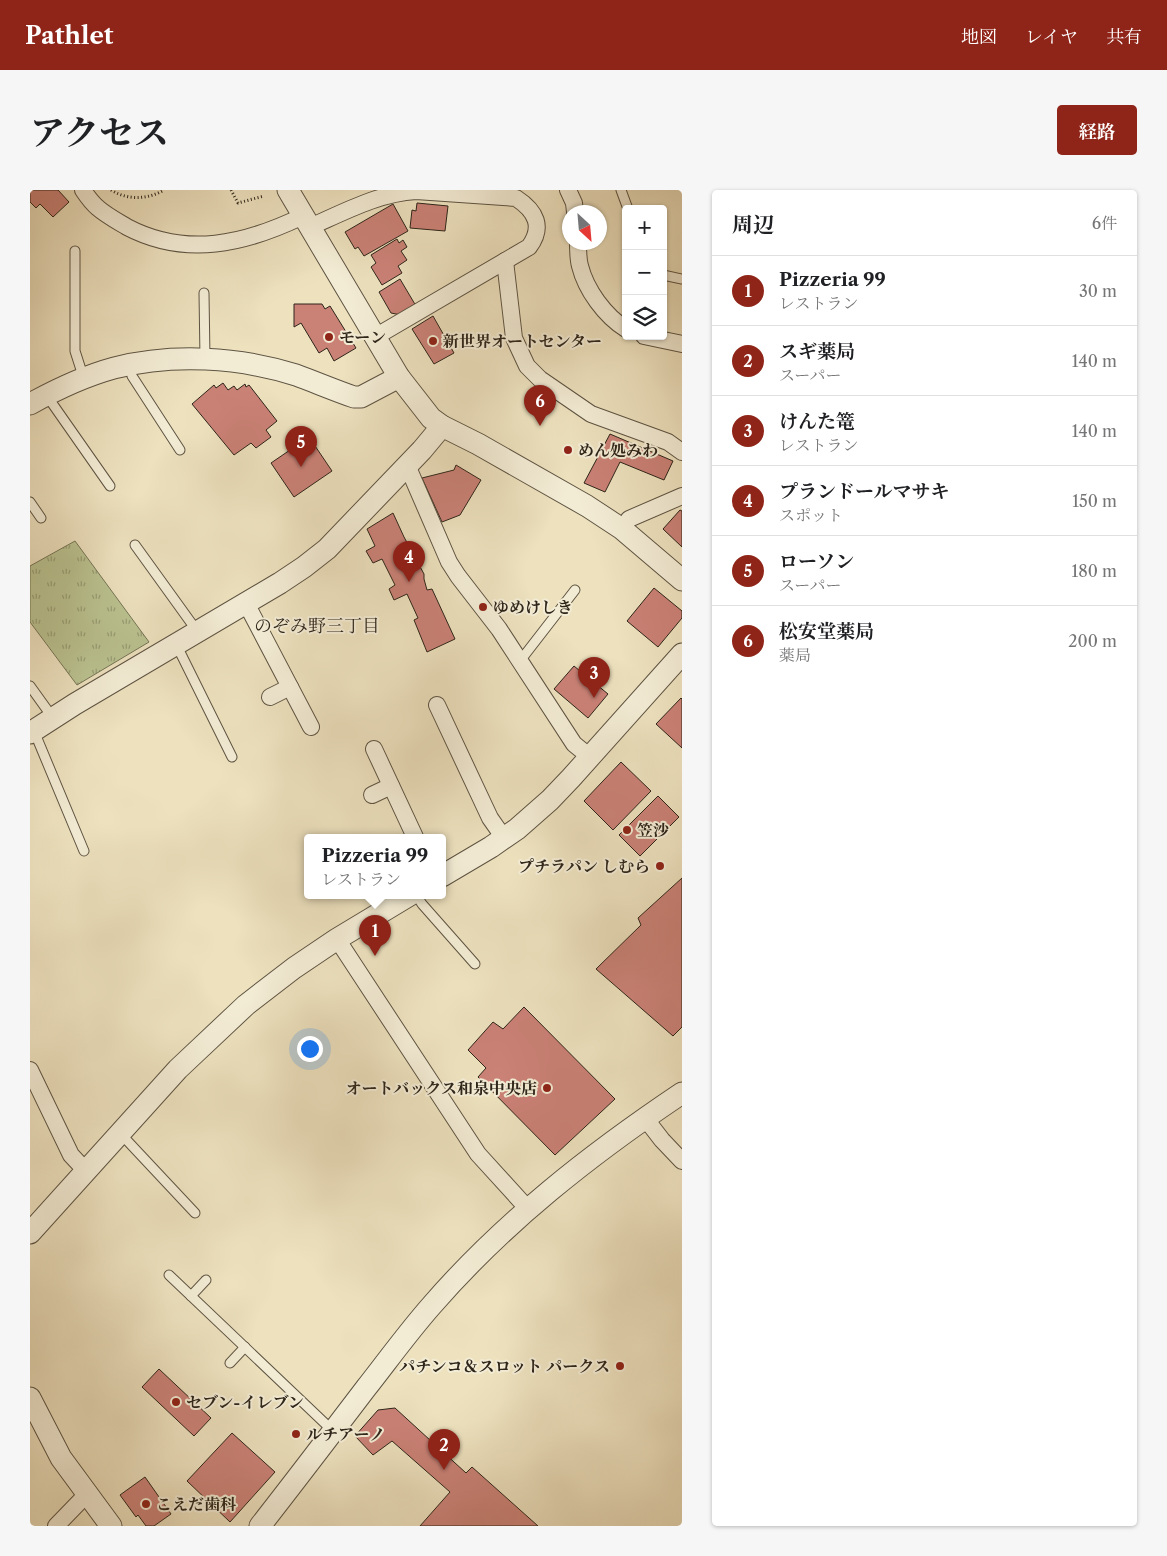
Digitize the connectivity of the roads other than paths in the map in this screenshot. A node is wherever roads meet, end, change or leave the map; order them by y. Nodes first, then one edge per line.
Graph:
1 (83, 190) edge
2 (288, 190) edge
3 (568, 190) edge
4 (621, 190) edge
5 (574, 205) edge
6 (627, 205) edge
7 (306, 221) junction
8 (579, 250) edge
9 (75, 251) dead end
10 (505, 261) junction
11 (667, 276) edge
12 (682, 279) edge
13 (204, 293) dead end
14 (622, 326) edge
15 (375, 336) junction
16 (663, 340) edge
17 (682, 344) edge
18 (205, 359) junction
19 (130, 365) junction
20 (399, 377) junction
21 (84, 379) junction
22 (38, 400) edge
23 (442, 426) junction
24 (180, 450) dead end
25 (682, 452) edge
26 (408, 465) junction
27 (110, 486) dead end
28 (682, 496) edge
29 (30, 502) edge
30 (41, 518) dead end
31 (622, 529) junction
32 (135, 545) dead end
33 (681, 576) edge
34 (574, 590) dead end
35 (246, 603) junction
36 (197, 631) junction
37 (176, 644) junction
38 (682, 654) edge
39 (520, 661) junction
40 (30, 686) edge
41 (290, 687) junction
42 (270, 697) dead end
43 (437, 705) dead end
44 (53, 718) junction
45 (311, 727) dead end
46 (32, 732) edge
47 (374, 749) dead end
48 (232, 757) dead end
49 (590, 757) junction
50 (391, 786) junction
51 (372, 795) dead end
52 (414, 834) edge
53 (504, 838) junction
54 (84, 851) dead end
55 (446, 874) edge
56 (403, 899) edge
57 (419, 899) edge
58 (336, 938) junction
59 (474, 964) dead end
60 (31, 1076) edge
61 (682, 1093) edge
62 (645, 1118) junction
63 (120, 1133) junction
64 (682, 1160) edge
65 (86, 1171) junction
66 (528, 1209) junction
67 (195, 1213) dead end
68 (30, 1233) edge
69 (169, 1275) dead end
70 (206, 1280) dead end
71 (191, 1296) junction
72 (245, 1347) junction
73 (230, 1364) dead end
74 (30, 1398) edge
75 (333, 1432) junction
76 (87, 1494) junction
77 (56, 1526) edge
78 (111, 1526) edge
79 (260, 1526) edge

1 - 7 street
2 - 7 street
3 - 5 street
4 - 6 lane
7 - 10 street
7 - 15 street
8 - 14 street
9 - 21 lane
10 - 15 street
10 - 25 street
11 - 12 lane
13 - 18 lane
15 - 20 street
16 - 17 street
18 - 19 street
18 - 20 street
19 - 21 street
19 - 24 lane
20 - 23 street
21 - 22 street
22 - 27 lane
23 - 26 street
23 - 31 street
26 - 35 street
26 - 39 street
28 - 31 street
29 - 30 lane
31 - 33 street
32 - 36 lane
34 - 39 lane
35 - 36 street
35 - 41 street
36 - 37 street
37 - 44 street
37 - 48 lane
38 - 49 street
39 - 49 street
40 - 44 lane
41 - 42 street
41 - 45 street
43 - 53 street
44 - 46 street
46 - 54 lane
47 - 50 street
49 - 53 street
50 - 51 street
50 - 52 street
53 - 55 street
56 - 58 street
57 - 59 lane
58 - 63 street
58 - 66 street
60 - 65 street
61 - 62 street
62 - 64 street
62 - 66 street
63 - 65 street
63 - 67 lane
65 - 68 street
66 - 75 street
69 - 71 lane
70 - 71 lane
71 - 72 lane
72 - 73 lane
72 - 75 lane
74 - 76 street
75 - 79 street
76 - 77 street
76 - 78 street

